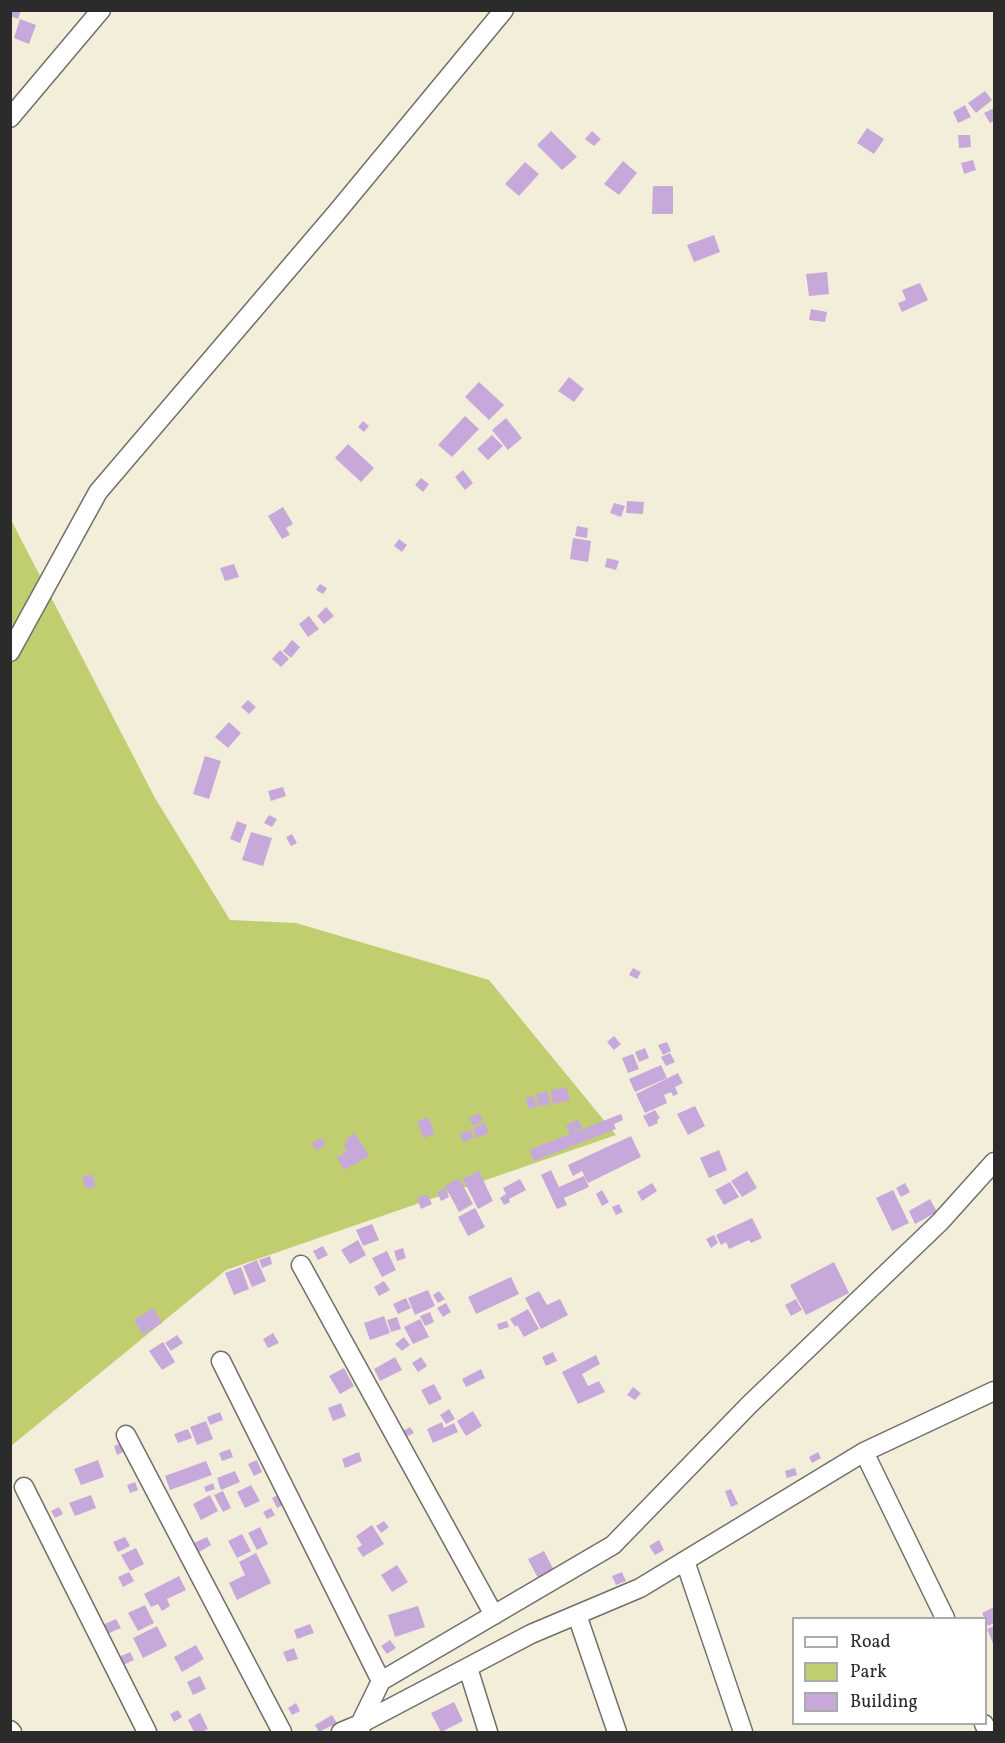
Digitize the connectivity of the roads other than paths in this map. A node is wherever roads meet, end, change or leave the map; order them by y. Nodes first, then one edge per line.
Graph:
1 (101, 10) edge
2 (504, 10) edge
3 (10, 118) edge
4 (19, 620) edge
5 (10, 652) edge
6 (994, 1162) edge
7 (301, 1265) dead end
8 (221, 1361) dead end
9 (994, 1391) edge
10 (126, 1436) dead end
11 (864, 1452) junction
12 (24, 1487) dead end
13 (685, 1561) junction
14 (494, 1615) junction
15 (577, 1615) junction
16 (945, 1617) edge
17 (468, 1668) junction
18 (381, 1681) junction
19 (361, 1728) edge
20 (147, 1732) edge
21 (282, 1732) edge
22 (341, 1732) edge
23 (488, 1732) edge
24 (617, 1732) edge
25 (743, 1732) edge

1 - 3 street
2 - 4 street
4 - 5 street
6 - 14 street
7 - 14 street
8 - 18 street
9 - 11 street
10 - 21 street
11 - 13 street
11 - 16 street
12 - 20 street
13 - 15 street
13 - 25 street
14 - 18 street
15 - 17 street
15 - 24 street
17 - 19 street
17 - 23 street
18 - 19 street
19 - 22 street

